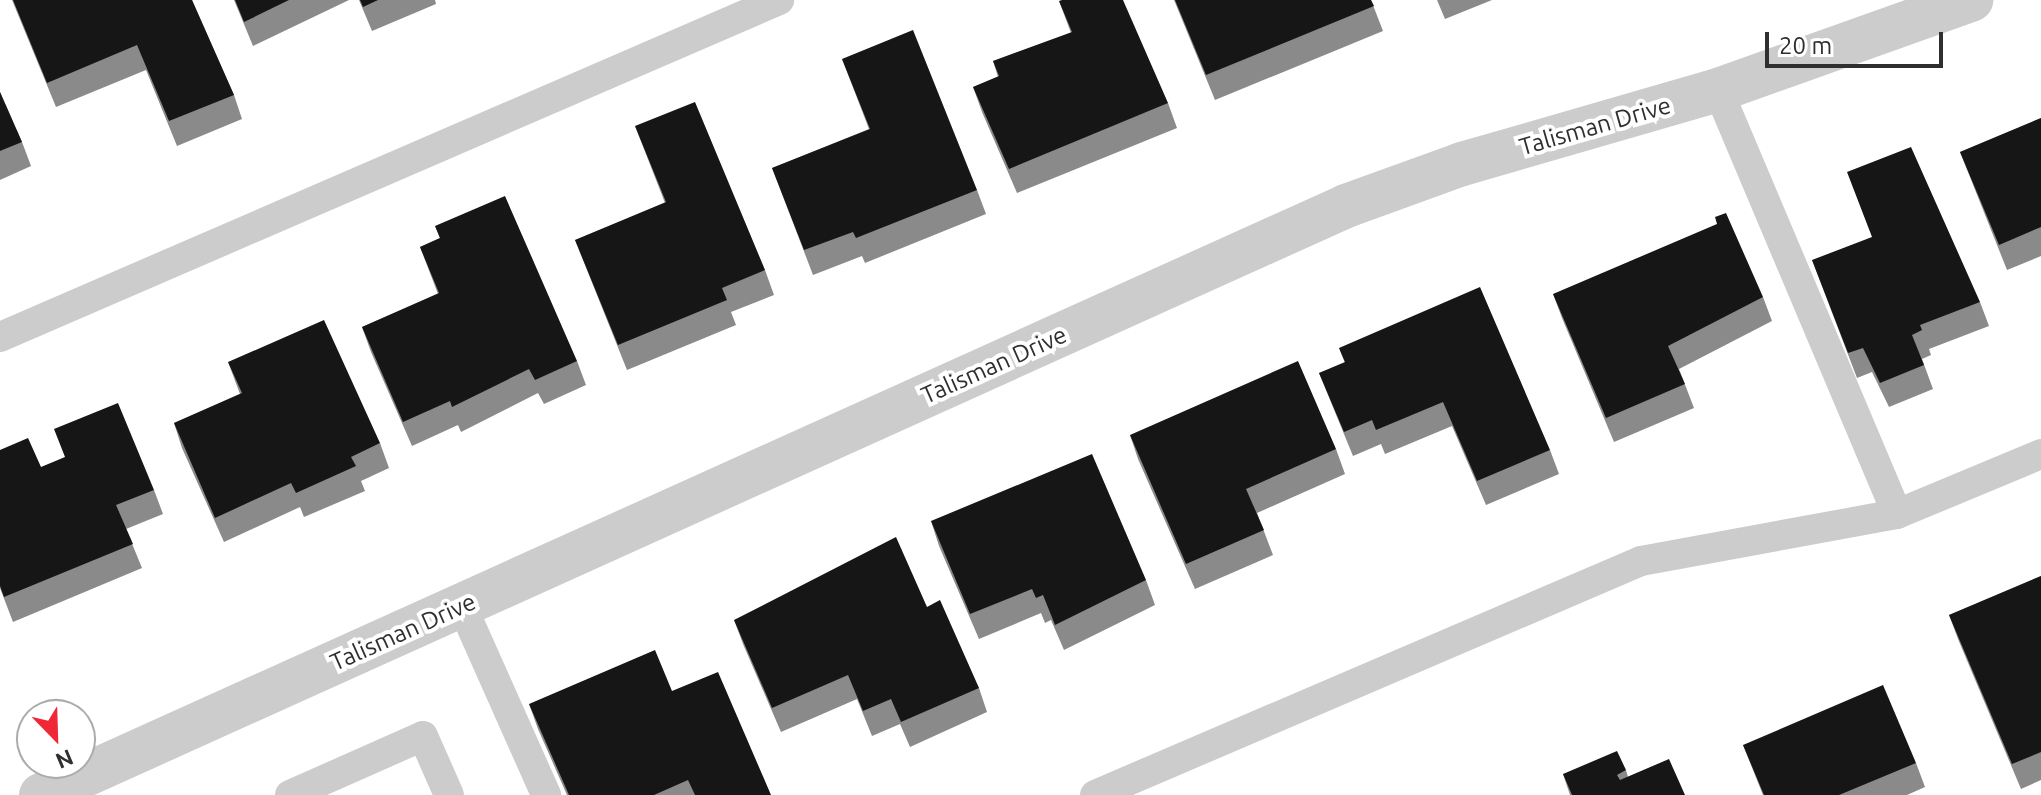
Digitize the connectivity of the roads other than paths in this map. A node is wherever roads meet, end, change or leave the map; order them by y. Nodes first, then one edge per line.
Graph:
1 (779, 0) edge
2 (1971, 0) edge
3 (1718, 90) junction
4 (0, 337) edge
5 (2041, 454) edge
6 (1897, 514) junction
7 (462, 606) junction
8 (41, 795) edge
9 (290, 795) edge
10 (449, 795) edge
11 (546, 795) edge
12 (1095, 795) edge

1 - 4 lane
2 - 3 street, Talisman Drive
3 - 6 lane
3 - 7 street, Talisman Drive
5 - 6 lane
6 - 12 lane
7 - 8 street, Talisman Drive
7 - 11 lane
9 - 10 lane

